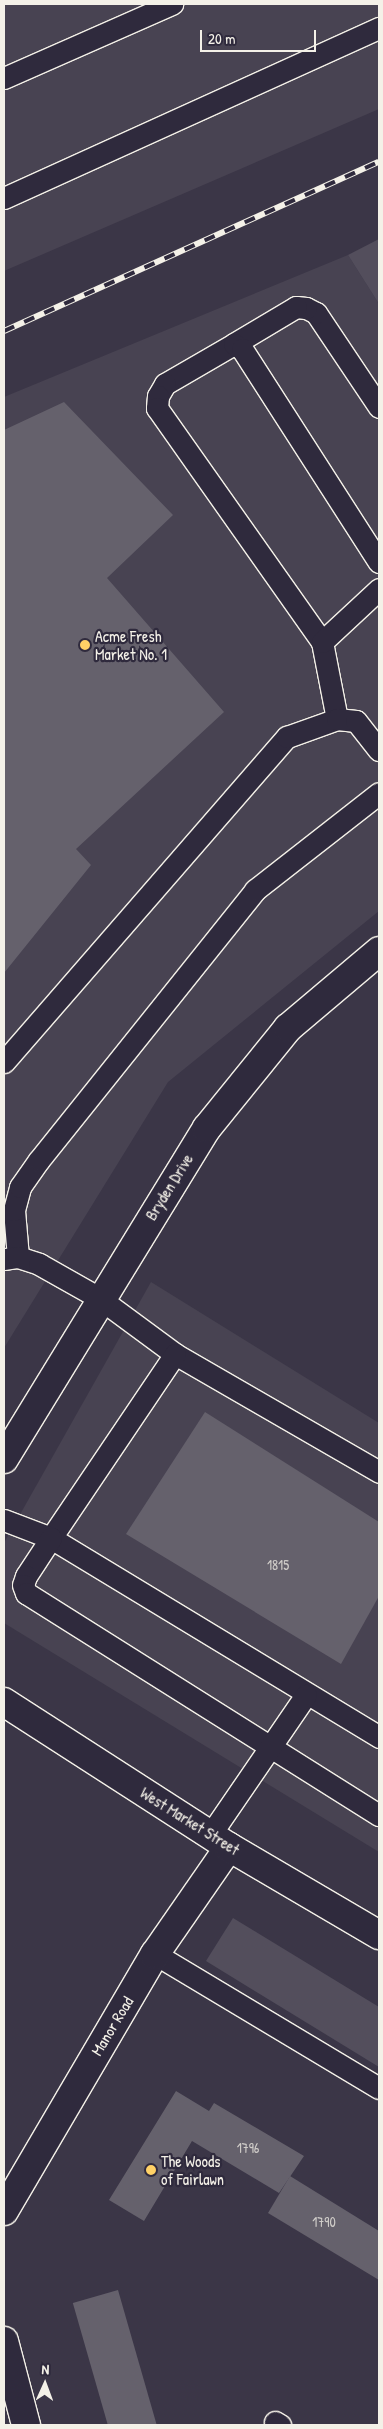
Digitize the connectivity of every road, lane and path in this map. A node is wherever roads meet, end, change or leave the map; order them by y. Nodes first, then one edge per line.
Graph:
1 (172, 4) edge
2 (379, 28) edge
3 (4, 78) edge
4 (4, 198) edge
5 (234, 344) junction
6 (379, 407) edge
7 (379, 562) edge
8 (379, 589) edge
9 (322, 642) junction
10 (337, 719) junction
11 (379, 750) edge
12 (379, 793) edge
13 (379, 951) edge
14 (4, 1062) edge
15 (11, 1258) edge
16 (99, 1298) junction
17 (175, 1354) junction
18 (4, 1459) edge
19 (379, 1472) edge
20 (4, 1520) edge
21 (51, 1538) junction
22 (306, 1695) junction
23 (4, 1702) edge
24 (379, 1737) edge
25 (269, 1749) junction
26 (379, 1815) edge
27 (220, 1841) junction
28 (379, 1935) edge
29 (155, 1954) junction
30 (379, 2088) edge
31 (4, 2212) edge
32 (4, 2341) edge
33 (26, 2425) edge

1 - 3 lane
2 - 4 lane
5 - 6 lane
5 - 7 lane
5 - 9 lane
8 - 9 lane
9 - 10 lane
10 - 11 lane
10 - 14 lane
12 - 15 lane
13 - 16 street, Bryden Drive
15 - 16 lane
16 - 17 lane
16 - 18 street, Bryden Drive
17 - 19 lane
17 - 21 lane
20 - 21 lane
21 - 22 lane
21 - 25 lane
22 - 24 lane
22 - 25 lane
23 - 27 street, West Market Street
25 - 26 lane
25 - 27 lane
27 - 28 street, West Market Street
27 - 29 street, Manor Road
29 - 30 lane
29 - 31 street, Manor Road
32 - 33 street

